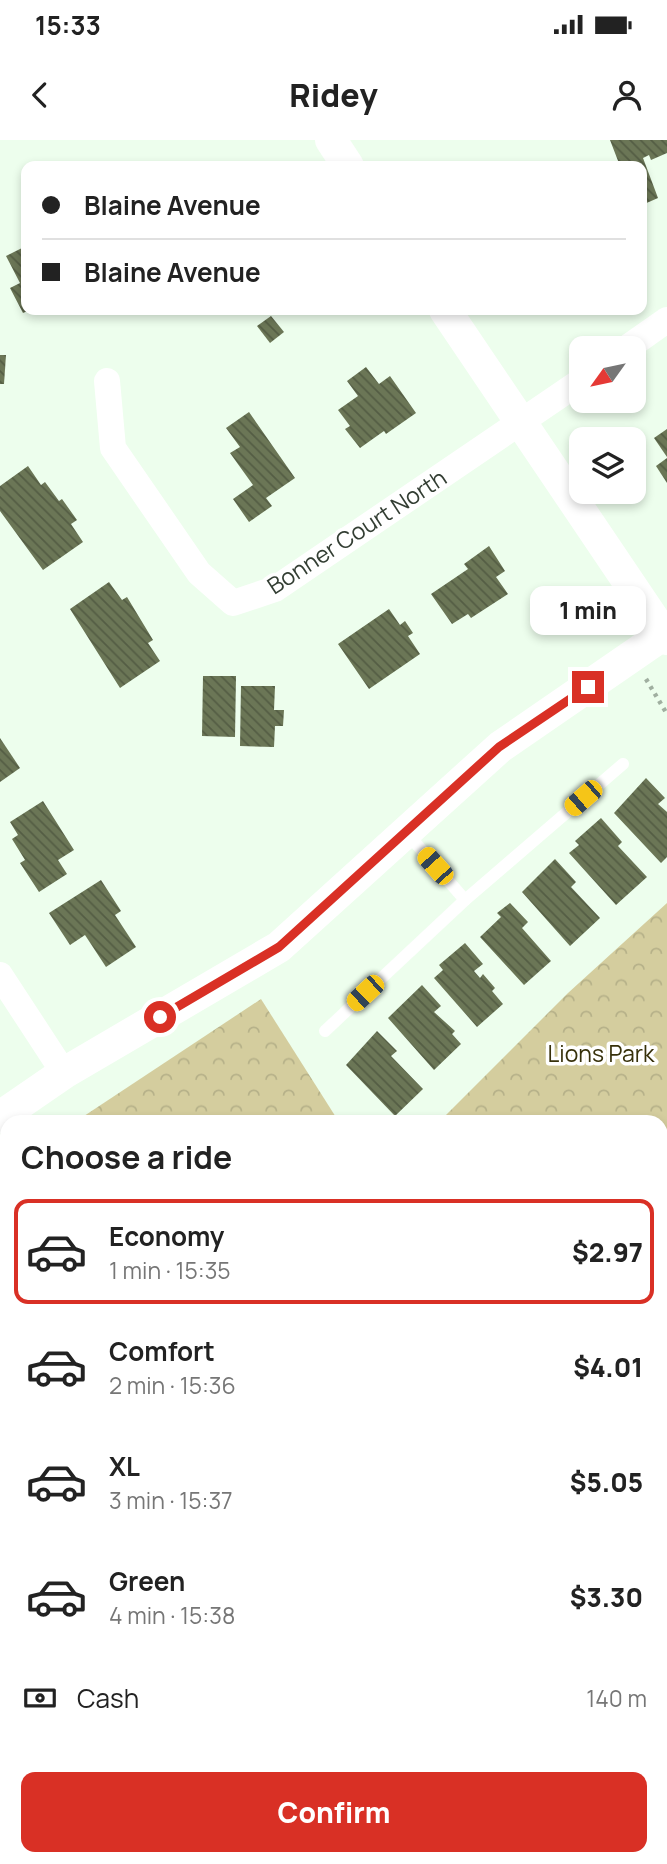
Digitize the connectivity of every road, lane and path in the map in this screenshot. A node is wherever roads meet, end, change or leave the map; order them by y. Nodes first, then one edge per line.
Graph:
1 (331, 140) edge
2 (345, 161) edge
3 (448, 315) edge
4 (667, 320) edge
5 (644, 336) edge
6 (107, 382) dead end
7 (569, 390) edge
8 (522, 424) junction
9 (666, 635) edge
10 (623, 764) dead end
11 (406, 832) junction
12 (465, 900) junction
13 (0, 975) edge
14 (325, 1031) dead end
15 (64, 1073) junction
16 (1, 1115) edge

1 - 2 street
3 - 8 street
4 - 5 street
6 - 8 street, Bonner Court North
7 - 8 street
8 - 9 street
9 - 11 street
10 - 12 lane
11 - 12 lane
11 - 15 street
12 - 14 lane
13 - 15 street
15 - 16 street

